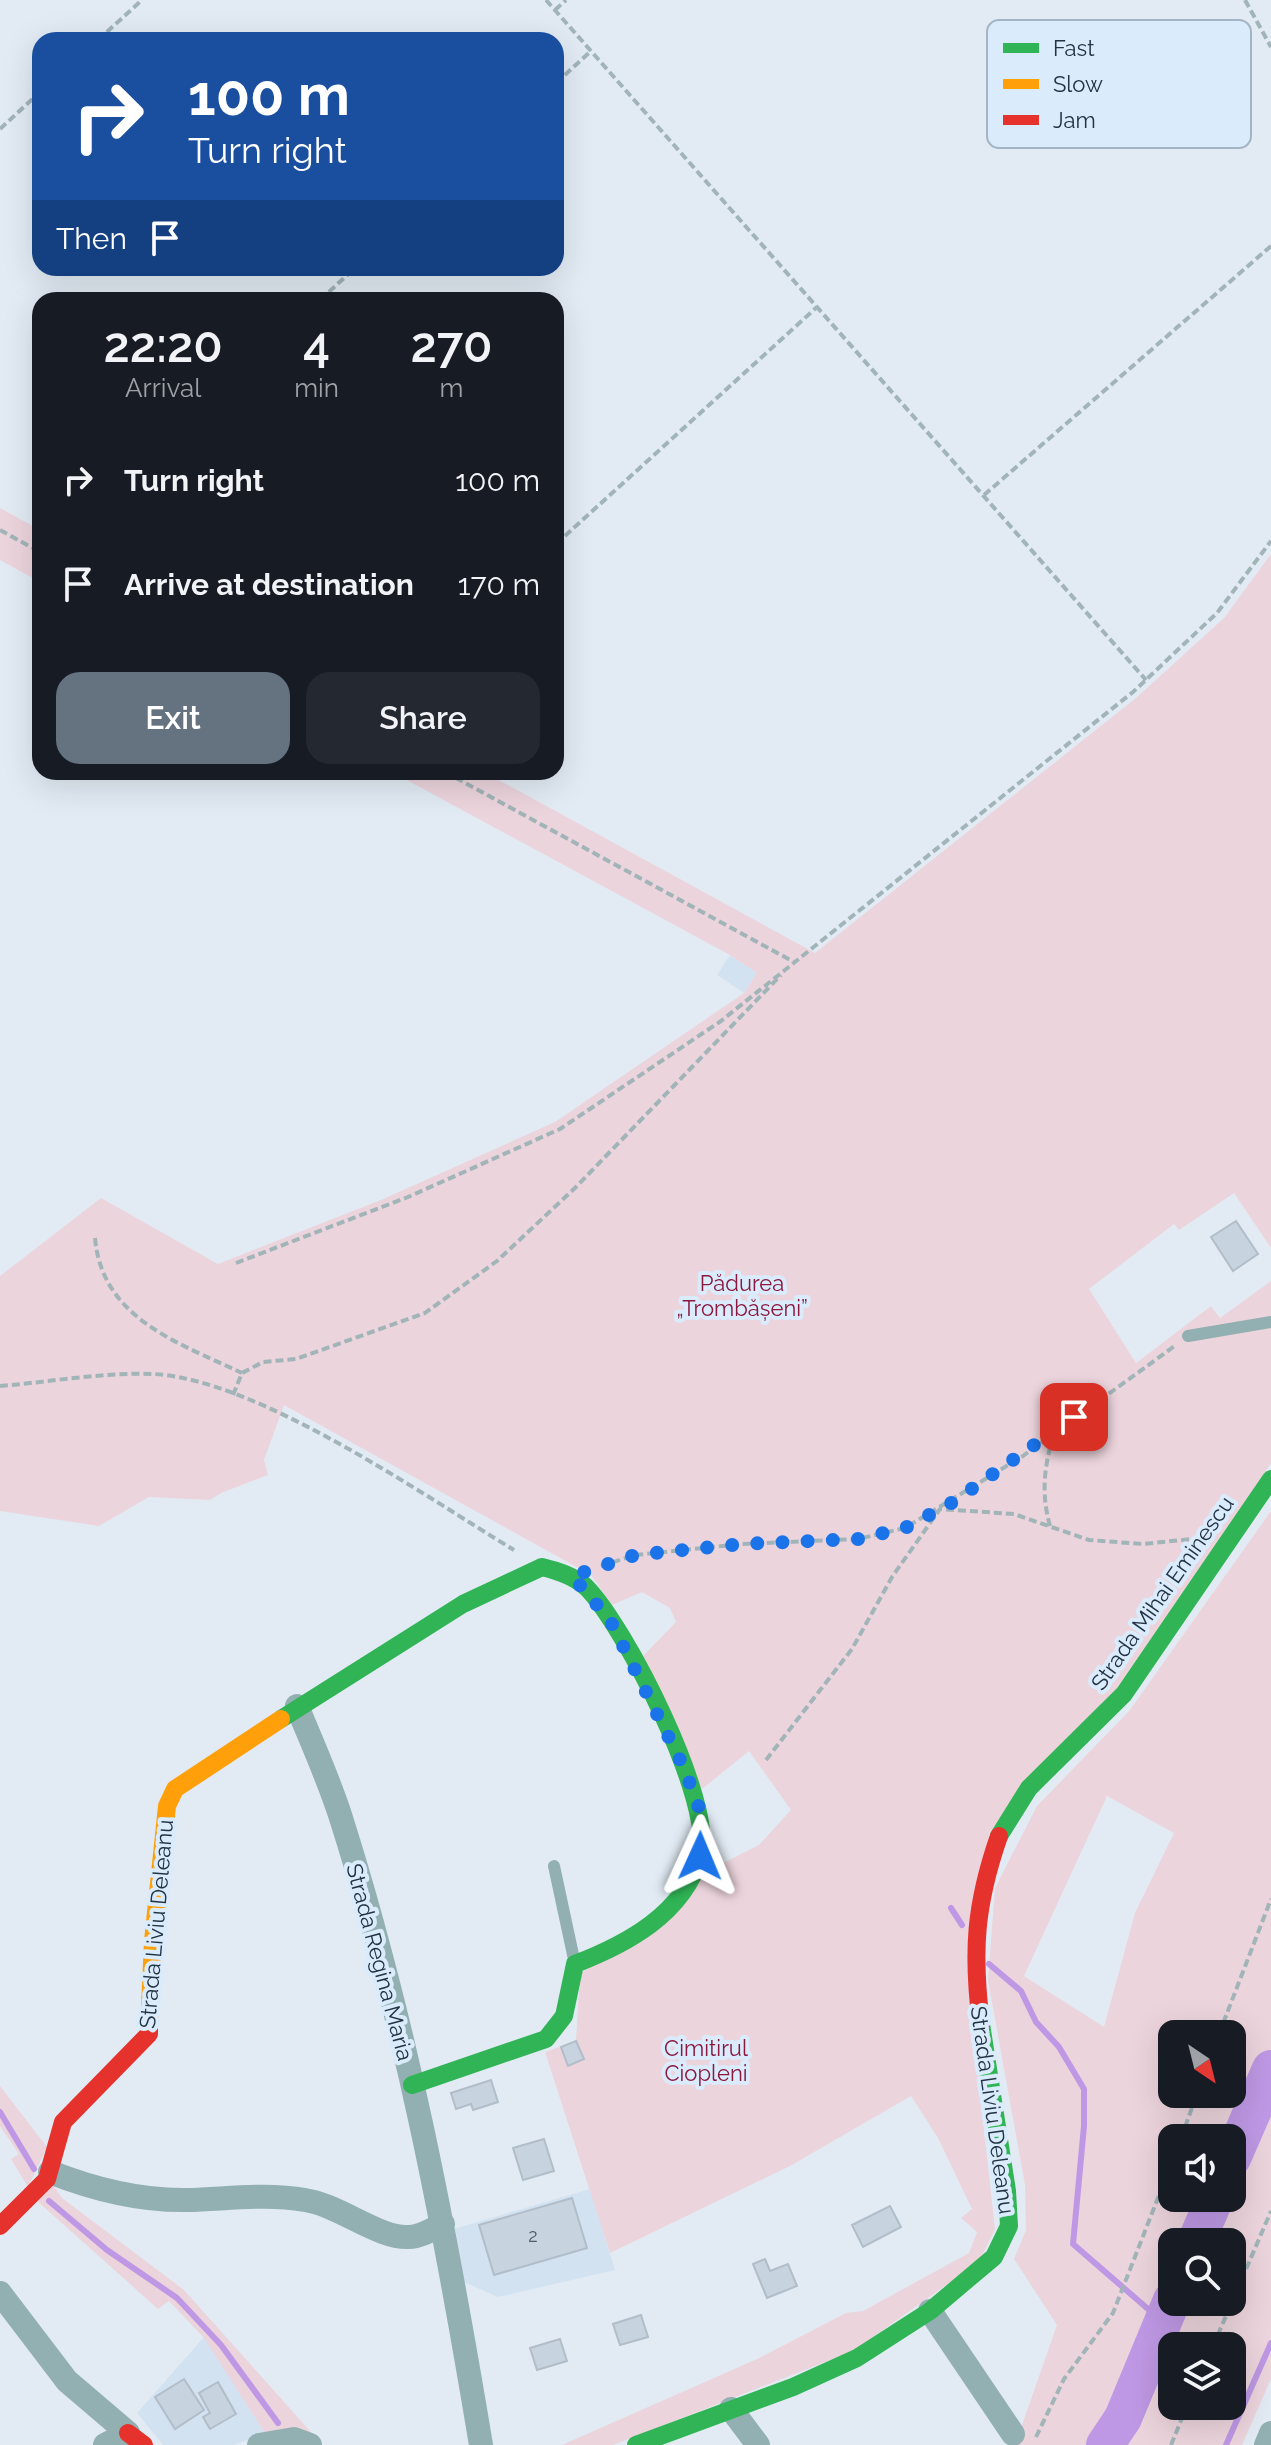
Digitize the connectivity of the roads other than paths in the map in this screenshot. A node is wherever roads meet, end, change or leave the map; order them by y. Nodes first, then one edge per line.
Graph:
1 (1271, 1322) edge
2 (1188, 1336) road end
3 (1271, 1479) edge
4 (297, 1706) junction
5 (554, 1866) dead end
6 (981, 1888) joint
7 (575, 1964) junction
8 (412, 2085) junction
9 (50, 2172) junction
10 (443, 2224) junction
11 (0, 2226) edge
12 (0, 2293) edge
13 (930, 2311) junction
14 (731, 2409) junction
15 (1271, 2433) edge
16 (136, 2439) edge
17 (1022, 2439) edge
18 (105, 2445) edge
19 (259, 2445) edge
20 (310, 2445) edge
21 (481, 2445) edge
22 (636, 2445) edge
23 (758, 2445) edge
24 (1266, 2445) edge

1 - 2 lane
3 - 6 street, Strada Mihai Eminescu
4 - 7 street, Strada Liviu Deleanu
4 - 8 street, Strada Regina Maria
4 - 9 street, Strada Liviu Deleanu
5 - 7 lane
6 - 13 street, Strada Liviu Deleanu
7 - 8 street
8 - 10 street, Strada Regina Maria
9 - 10 street
9 - 11 street, Strada Liviu Deleanu
10 - 21 street, Strada Regina Maria
12 - 16 street
13 - 14 street, Strada Liviu Deleanu
13 - 17 street
14 - 22 street, Strada Liviu Deleanu
14 - 23 street
15 - 24 street
16 - 18 street
19 - 20 street

